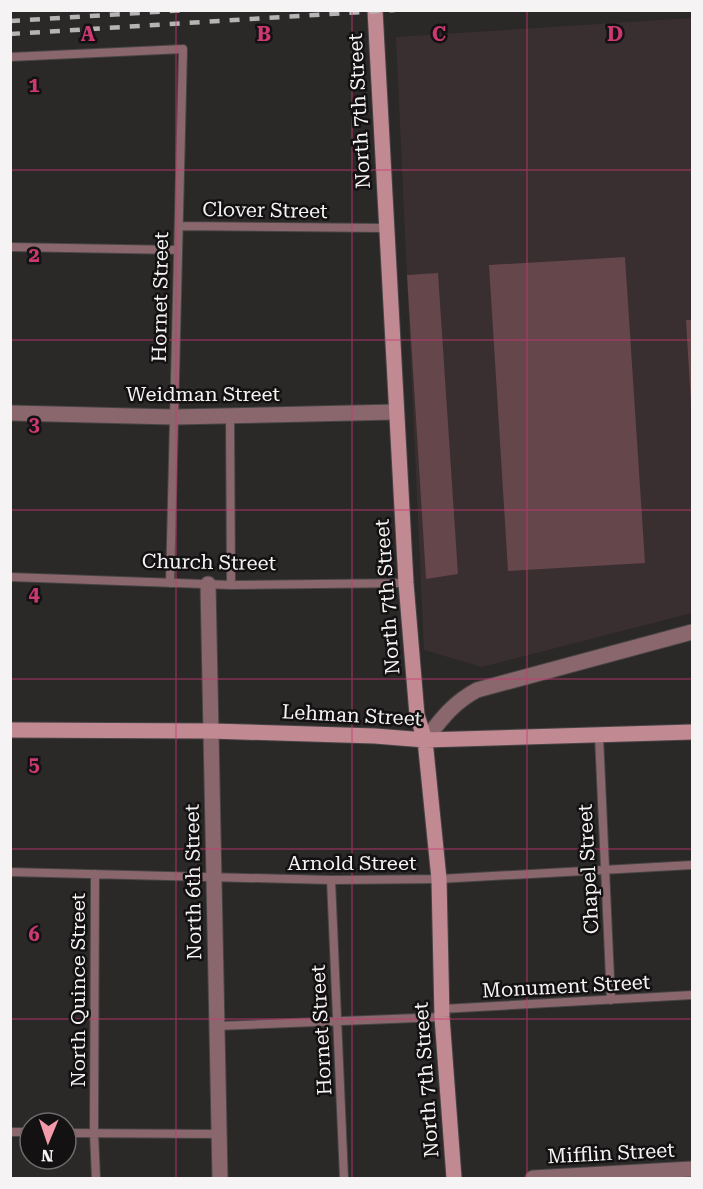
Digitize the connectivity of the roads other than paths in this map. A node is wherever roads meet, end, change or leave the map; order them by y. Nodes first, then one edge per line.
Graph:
1 (375, 10) edge
2 (10, 57) edge
3 (179, 226) junction
4 (386, 228) junction
5 (10, 247) edge
6 (178, 250) junction
7 (396, 412) junction
8 (10, 413) edge
9 (230, 416) junction
10 (174, 417) junction
11 (10, 577) edge
12 (170, 583) junction
13 (406, 583) junction
14 (208, 584) junction
15 (231, 585) junction
16 (693, 632) edge
17 (10, 730) edge
18 (211, 731) junction
19 (693, 732) edge
20 (599, 736) junction
21 (425, 740) junction
22 (693, 865) edge
23 (604, 870) junction
24 (10, 872) edge
25 (95, 874) junction
26 (214, 878) junction
27 (439, 879) junction
28 (331, 880) junction
29 (693, 995) edge
30 (611, 1000) junction
31 (442, 1013) junction
32 (338, 1021) junction
33 (217, 1026) junction
34 (78, 1133) edge
35 (94, 1133) junction
36 (219, 1134) junction
37 (693, 1169) edge
38 (627, 1175) edge
39 (96, 1179) edge
40 (220, 1179) edge
41 (344, 1179) edge
42 (454, 1179) edge
43 (533, 1179) edge

1 - 4 street, North 7th Street
2 - 3 lane, Hornet Street
3 - 4 lane, Clover Street
3 - 6 lane, Hornet Street
4 - 7 street, North 7th Street
5 - 6 lane
6 - 10 lane, Hornet Street
7 - 9 street, Weidman Street
7 - 13 street, North 7th Street
8 - 10 street, Weidman Street
9 - 10 street, Weidman Street
9 - 15 lane
10 - 12 lane, Hornet Street
11 - 12 lane, Church Street
12 - 14 lane, Church Street
13 - 15 lane, Church Street
13 - 21 street, North 7th Street
14 - 15 lane, Church Street
14 - 18 street, North 6th Street
16 - 21 street
17 - 18 street, Lehman Street
18 - 21 street, Lehman Street
18 - 26 street, North 6th Street
19 - 20 street, Lehman Street
20 - 21 street, Lehman Street
20 - 23 lane, Chapel Street
21 - 27 street, North 7th Street
22 - 23 lane, Arnold Street
23 - 27 lane, Arnold Street
23 - 30 lane, Chapel Street
24 - 25 lane, Arnold Street
25 - 26 lane, Arnold Street
25 - 35 lane, North Quince Street
26 - 28 lane, Arnold Street
26 - 33 street, North 6th Street
27 - 28 lane, Arnold Street
27 - 31 street, North 7th Street
28 - 32 lane, Hornet Street
29 - 30 lane, Monument Street
30 - 31 lane, Monument Street
31 - 32 lane, Monument Street
31 - 42 street, North 7th Street
32 - 33 lane, Monument Street
32 - 41 lane, Hornet Street
33 - 36 street, North 6th Street
34 - 35 lane
35 - 36 lane
35 - 39 lane, North Quince Street
36 - 40 street, North 6th Street
37 - 38 street, Mifflin Street
38 - 43 street, Mifflin Street

